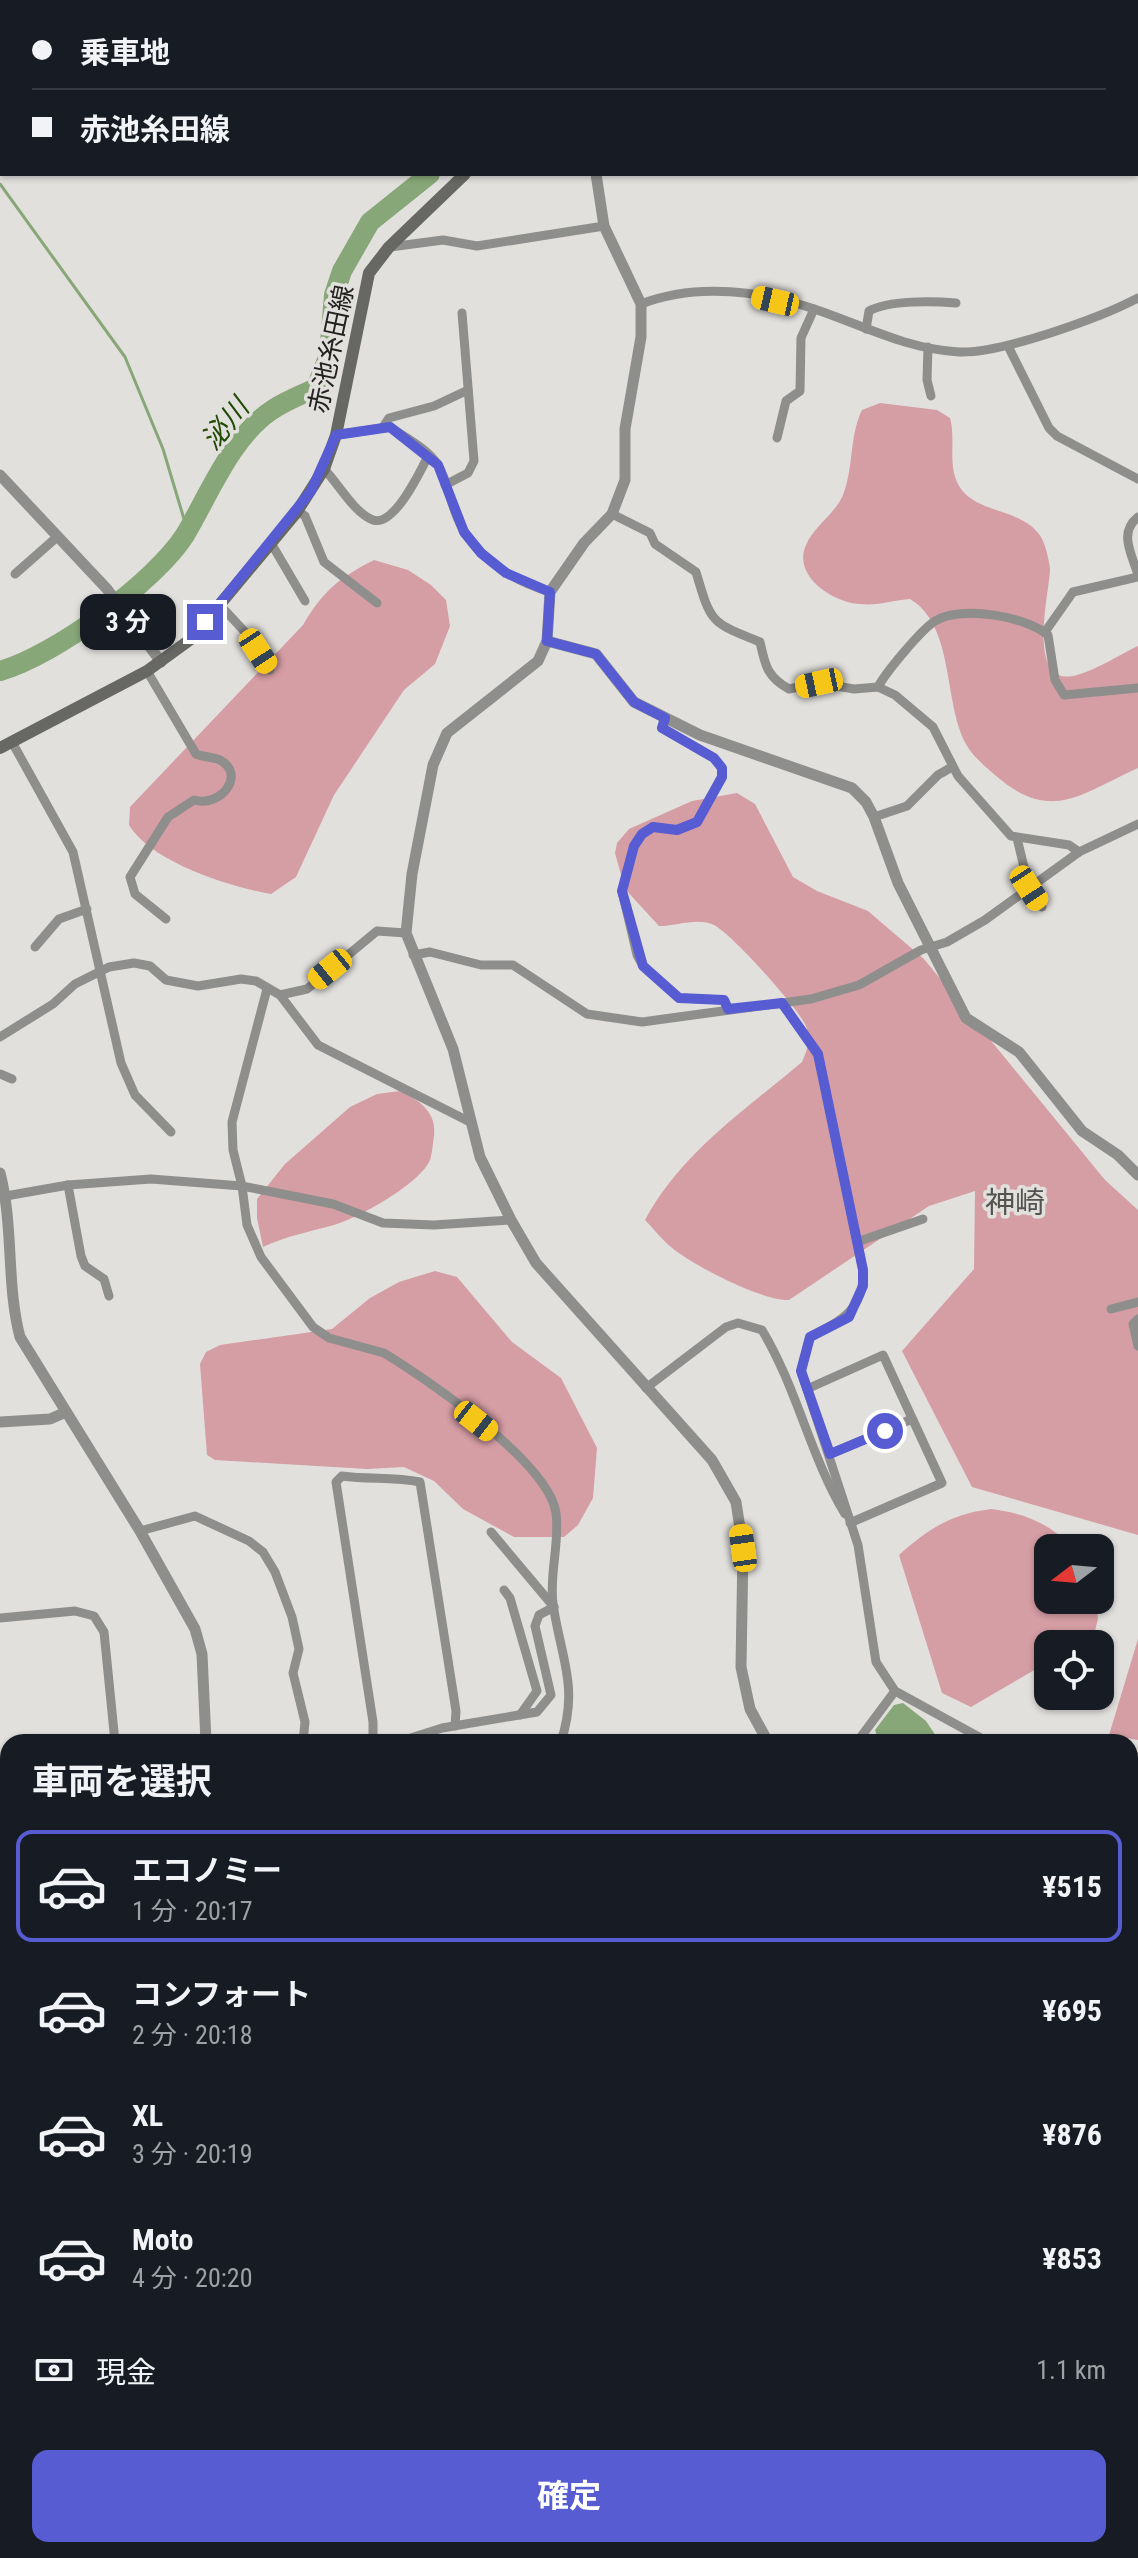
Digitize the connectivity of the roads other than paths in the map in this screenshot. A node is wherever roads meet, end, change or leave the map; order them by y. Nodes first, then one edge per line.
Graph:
1 (463, 176) edge
2 (596, 176) edge
3 (604, 226) junction
4 (389, 247) junction
5 (1138, 298) edge
6 (956, 303) dead end
7 (641, 304) junction
8 (814, 309) junction
9 (462, 313) dead end
10 (866, 329) junction
11 (1008, 346) junction
12 (928, 347) junction
13 (468, 390) junction
14 (931, 396) dead end
15 (383, 427) junction
16 (336, 435) junction
17 (777, 438) dead end
18 (428, 456) junction
19 (324, 469) junction
20 (0, 475) edge
21 (1138, 479) edge
22 (445, 485) junction
23 (298, 511) junction
24 (612, 514) junction
25 (1138, 517) edge
26 (57, 537) junction
27 (271, 543) junction
28 (15, 574) dead end
29 (1138, 576) edge
30 (550, 592) junction
31 (305, 601) dead end
32 (377, 603) dead end
33 (220, 605) junction
34 (1045, 632) junction
35 (547, 641) junction
36 (161, 662) junction
37 (270, 670) dead end
38 (147, 671) junction
39 (878, 687) junction
40 (1138, 688) edge
41 (665, 718) junction
42 (6, 745) edge
43 (952, 767) junction
44 (874, 817) junction
45 (1138, 824) edge
46 (1017, 838) junction
47 (1079, 852) junction
48 (1029, 888) junction
49 (1042, 907) dead end
50 (87, 909) junction
51 (166, 919) dead end
52 (406, 933) junction
53 (35, 947) dead end
54 (931, 948) junction
55 (413, 955) junction
56 (100, 971) junction
57 (267, 989) junction
58 (280, 995) junction
59 (782, 1003) junction
60 (728, 1009) junction
61 (0, 1037) edge
62 (0, 1074) edge
63 (12, 1079) dead end
64 (468, 1121) junction
65 (171, 1132) dead end
66 (0, 1173) edge
67 (1138, 1175) edge
68 (68, 1185) junction
69 (242, 1186) junction
70 (4, 1204) edge
71 (923, 1219) dead end
72 (511, 1220) junction
73 (857, 1242) junction
74 (109, 1296) dead end
75 (1138, 1302) edge
76 (1111, 1309) dead end
77 (1138, 1319) edge
78 (1138, 1346) edge
79 (646, 1388) junction
80 (807, 1389) junction
81 (66, 1412) junction
82 (912, 1419) junction
83 (0, 1422) edge
84 (830, 1454) junction
85 (849, 1522) junction
86 (140, 1531) junction
87 (491, 1532) dead end
88 (504, 1590) dead end
89 (554, 1607) junction
90 (0, 1618) edge
91 (895, 1691) junction
92 (520, 1715) junction
93 (455, 1726) junction
94 (114, 1734) edge
95 (206, 1734) edge
96 (304, 1734) edge
97 (373, 1734) edge
98 (426, 1734) edge
99 (563, 1734) edge
100 (764, 1734) edge
101 (863, 1734) edge
102 (973, 1734) edge

1 - 4 main road, 赤池糸田線
2 - 3 street
3 - 4 street
3 - 7 street
4 - 16 main road, 赤池糸田線
5 - 11 street
6 - 10 street
7 - 8 street
7 - 24 street
8 - 10 street
8 - 17 street
9 - 13 street
10 - 12 street
11 - 12 street
11 - 21 street
12 - 14 street
13 - 15 street
13 - 22 street
15 - 16 street
15 - 18 street
16 - 19 main road, 赤池糸田線
18 - 19 street
18 - 22 street
19 - 23 main road, 赤池糸田線
20 - 26 street
22 - 30 street
23 - 27 main road, 赤池糸田線
23 - 32 street
24 - 30 street
24 - 39 street
25 - 29 street
26 - 28 street
26 - 36 street
27 - 31 street
27 - 33 main road, 赤池糸田線
29 - 34 street
30 - 35 street
33 - 36 main road, 赤池糸田線
33 - 37 street
34 - 39 street
34 - 40 street
35 - 41 street
35 - 52 street
36 - 38 main road, 赤池糸田線
38 - 42 main road, 赤池糸田線
38 - 51 street
39 - 43 street
41 - 44 street
41 - 60 street
42 - 50 street
43 - 44 street
43 - 46 street
44 - 54 street
45 - 47 street
46 - 47 street
46 - 48 street
47 - 48 street
48 - 49 street
48 - 54 street
50 - 53 street
50 - 56 street
52 - 55 street
52 - 58 street
54 - 59 street
54 - 67 street
55 - 60 street
55 - 64 street
56 - 57 street
56 - 61 street
56 - 65 street
57 - 58 street
57 - 69 street
58 - 64 street
59 - 60 street
59 - 73 street
62 - 63 street
64 - 72 street
66 - 70 street
68 - 69 street
68 - 70 street
68 - 74 street
69 - 72 street
69 - 89 street
70 - 81 street
71 - 73 street
72 - 79 street
73 - 80 street
75 - 76 street
77 - 78 street
79 - 85 street
79 - 100 street
80 - 82 street
80 - 84 street
81 - 83 street
81 - 86 street
82 - 84 street
82 - 85 street
84 - 85 street
85 - 91 street
86 - 95 street
86 - 96 street
87 - 89 street
88 - 92 street
89 - 92 street
89 - 99 street
90 - 94 street
91 - 101 street
91 - 102 street
92 - 93 street
93 - 97 street
93 - 98 street

